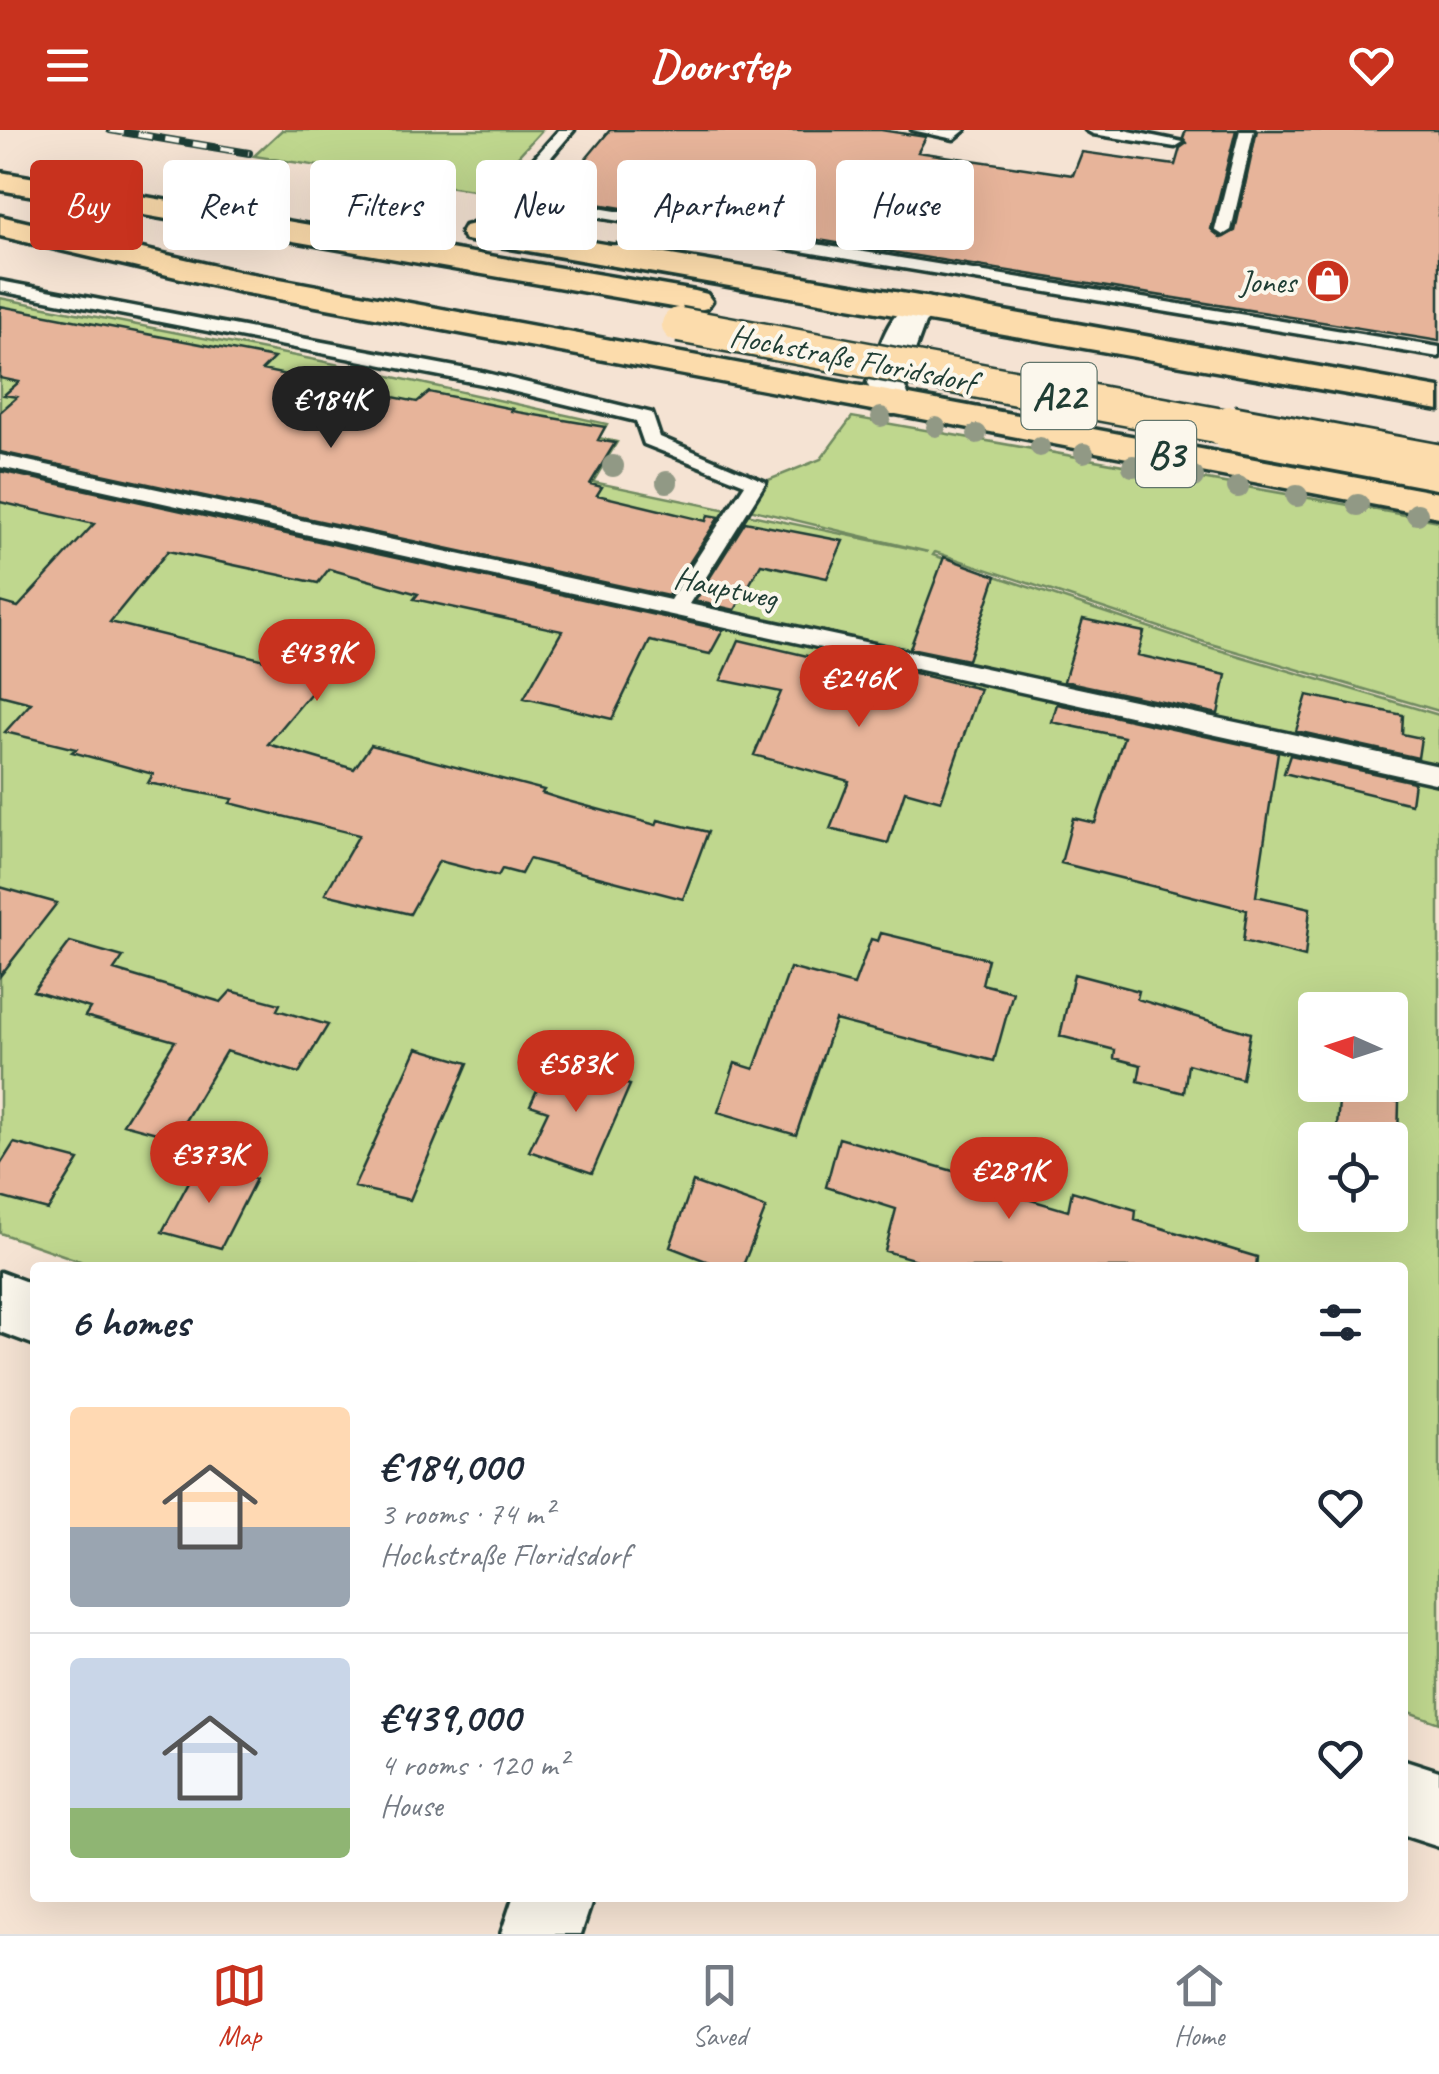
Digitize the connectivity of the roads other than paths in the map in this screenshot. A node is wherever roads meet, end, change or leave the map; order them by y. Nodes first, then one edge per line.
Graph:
1 (567, 130) edge
2 (919, 130) edge
3 (1093, 130) edge
4 (1247, 130) edge
5 (956, 132) edge
6 (1176, 142) dead end
7 (541, 160) edge
8 (0, 168) edge
9 (0, 181) edge
10 (0, 205) edge
11 (0, 226) edge
12 (1222, 230) dead end
13 (476, 233) edge
14 (574, 250) edge
15 (617, 250) edge
16 (816, 250) edge
17 (591, 253) junction
18 (0, 286) edge
19 (926, 307) junction
20 (687, 313) junction
21 (1439, 352) edge
22 (1439, 400) edge
23 (893, 403) junction
24 (1439, 436) edge
25 (0, 461) edge
26 (1439, 467) edge
27 (1439, 505) edge
28 (675, 609) junction
29 (1439, 775) edge
30 (0, 1302) edge
31 (30, 1313) edge
32 (1408, 1799) edge
33 (1439, 1809) edge
34 (552, 1902) edge
35 (541, 1934) edge

1 - 7 lane
2 - 5 lane
3 - 6 lane
4 - 12 lane
8 - 13 main road
9 - 20 main road, A22
10 - 20 main road, A22
11 - 23 main road
14 - 17 main road
15 - 17 lane
16 - 21 lane
17 - 19 main road
18 - 28 lane
19 - 22 main road
19 - 23 street
20 - 24 main road, Hochstraße Floridsdorf / A22
20 - 26 main road, Hochstraße Floridsdorf / A22, bridge
23 - 27 main road, B3
25 - 28 lane, Hauptweg
28 - 29 lane, Hauptweg
30 - 31 street
32 - 33 street
34 - 35 street

